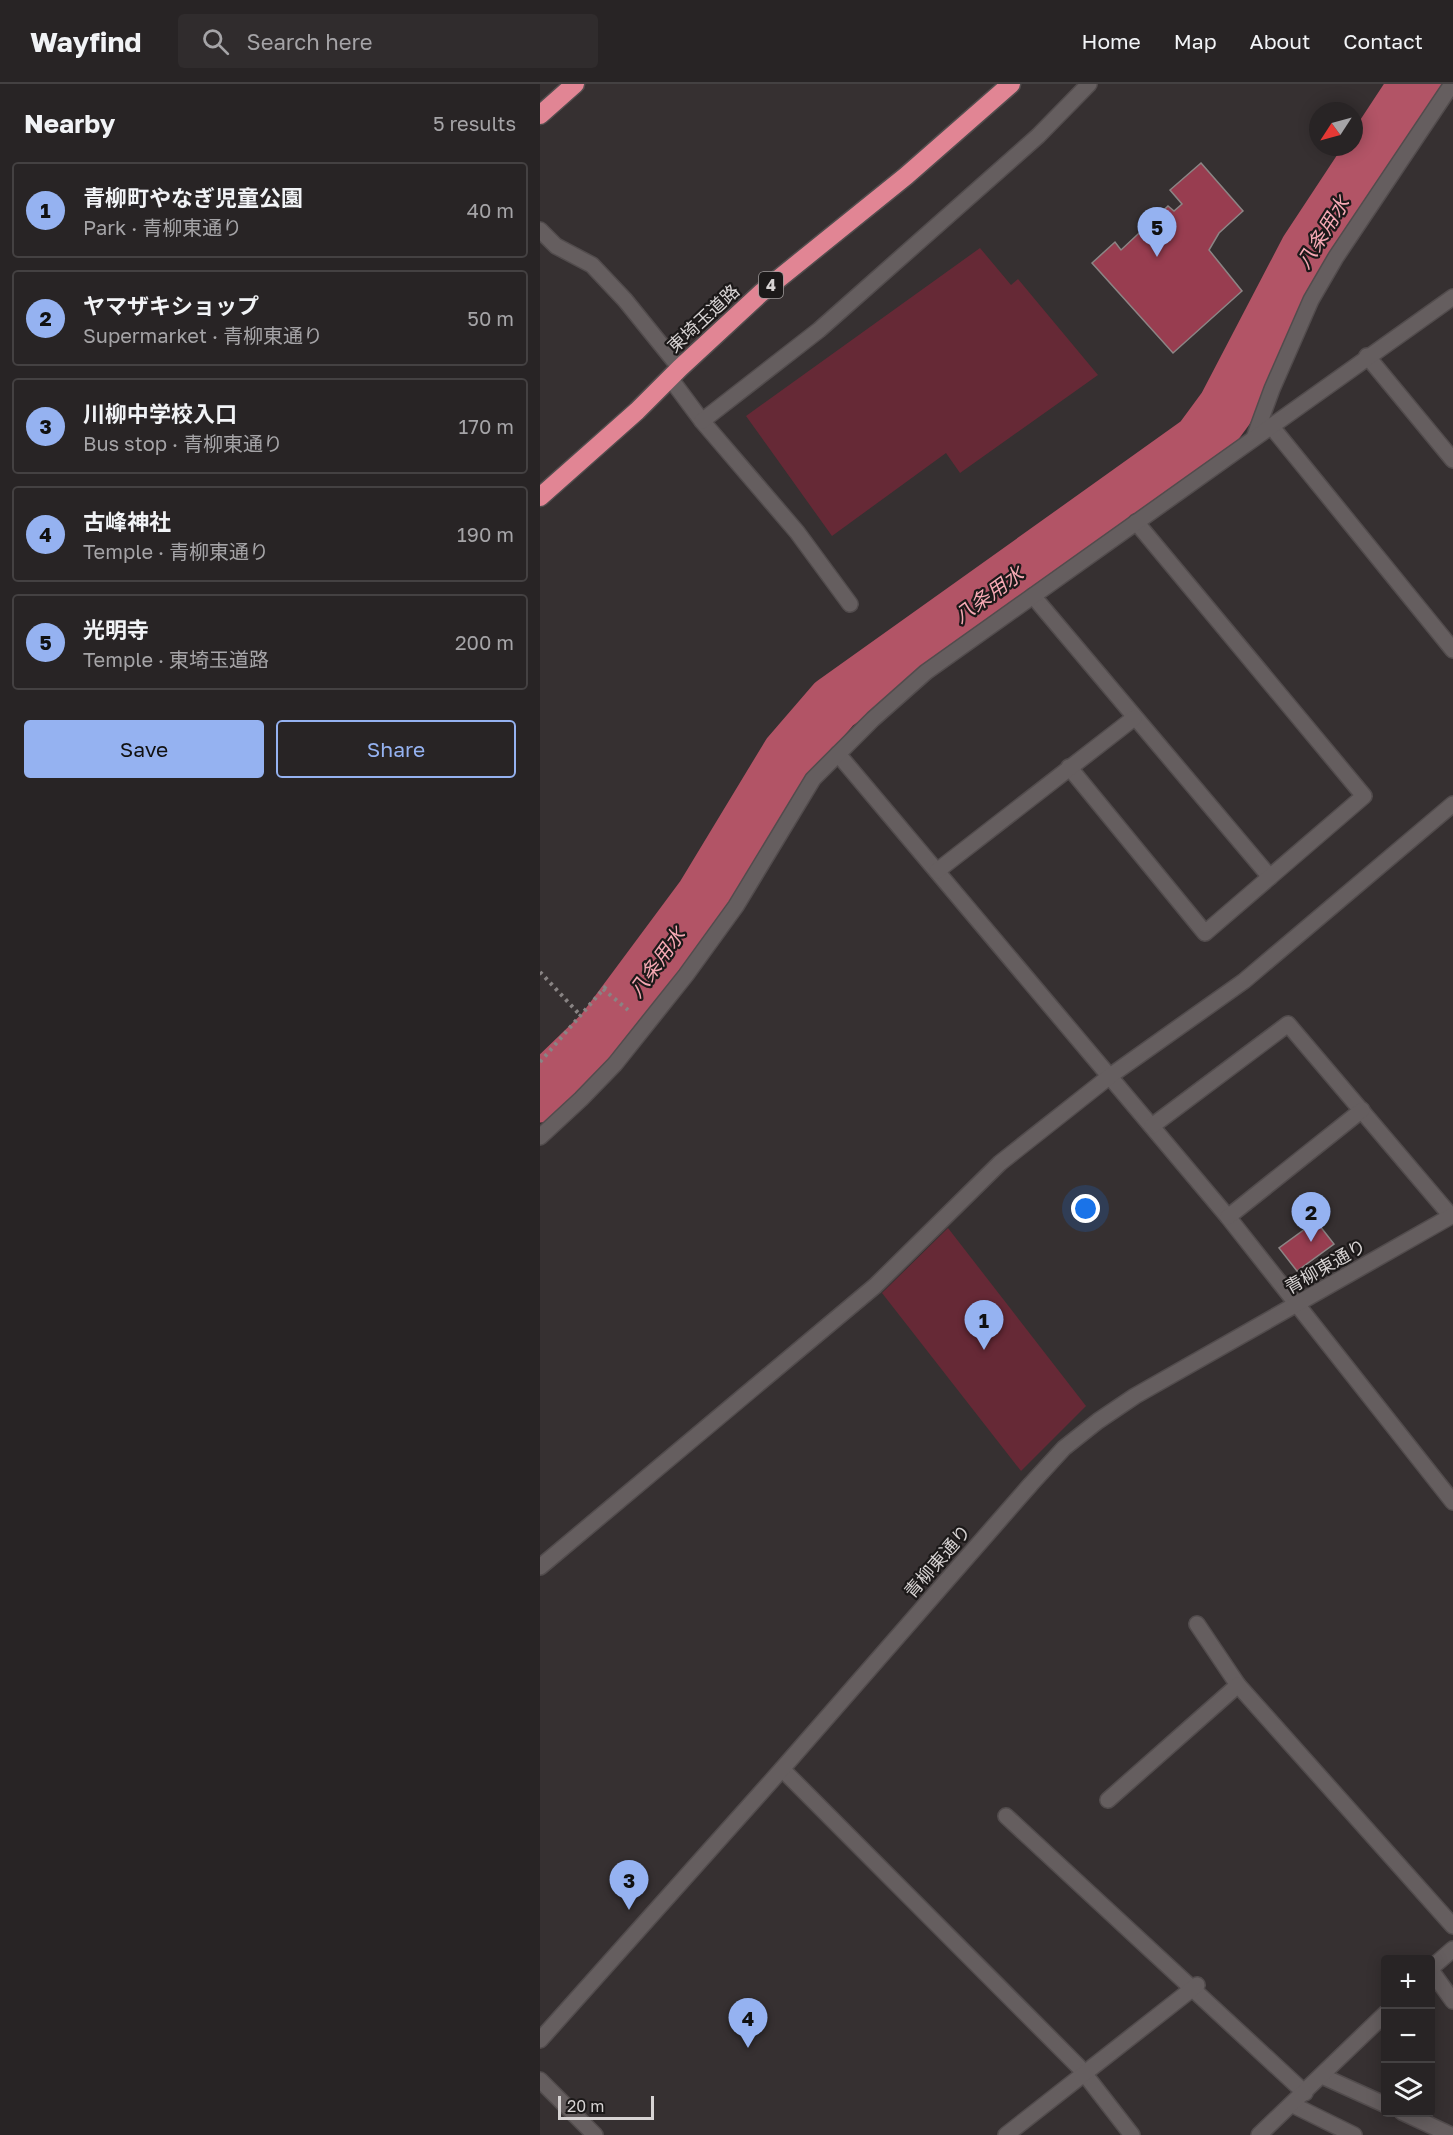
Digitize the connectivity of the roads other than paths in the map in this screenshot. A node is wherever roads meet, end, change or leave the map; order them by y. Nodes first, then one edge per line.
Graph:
1 (574, 84) edge
2 (1011, 84) edge
3 (1089, 84) edge
4 (1452, 84) edge
5 (540, 115) edge
6 (540, 230) edge
7 (1453, 297) edge
8 (1367, 356) junction
9 (675, 373) junction
10 (702, 421) junction
11 (1271, 426) junction
12 (1254, 438) junction
13 (1453, 460) edge
14 (540, 497) edge
15 (1137, 522) junction
16 (1033, 596) junction
17 (850, 604) dead end
18 (1453, 650) edge
19 (1134, 718) junction
20 (838, 754) junction
21 (1069, 767) junction
22 (1453, 804) edge
23 (937, 871) junction
24 (1270, 878) junction
25 (1110, 1076) junction
26 (1362, 1110) junction
27 (1152, 1126) junction
28 (540, 1137) edge
29 (1452, 1215) edge
30 (1228, 1217) junction
31 (1298, 1304) junction
32 (1453, 1502) edge
33 (540, 1567) edge
34 (1197, 1624) dead end
35 (1238, 1685) junction
36 (782, 1770) junction
37 (1108, 1800) dead end
38 (1006, 1816) dead end
39 (1453, 1926) edge
40 (1453, 1949) edge
41 (1435, 1965) edge
42 (1435, 1975) edge
43 (1195, 1987) junction
44 (1453, 2001) edge
45 (1381, 2018) edge
46 (540, 2040) edge
47 (1085, 2074) junction
48 (1322, 2076) junction
49 (540, 2080) edge
50 (1305, 2092) junction
51 (1381, 2103) edge
52 (1293, 2105) junction
53 (1413, 2117) edge
54 (596, 2135) edge
55 (1006, 2135) edge
56 (1132, 2135) edge
57 (1259, 2135) edge
58 (1354, 2135) edge
59 (1451, 2135) edge

1 - 5 highway
2 - 9 highway, 東埼玉道路 / 4
3 - 10 street
4 - 12 street
6 - 9 street
7 - 8 street
8 - 11 street
8 - 13 street
9 - 10 street
9 - 14 highway, 東埼玉道路 / 4
10 - 17 street
11 - 12 street
11 - 18 street
12 - 15 street
15 - 16 street
15 - 24 street
16 - 19 street
16 - 20 street
19 - 21 street
19 - 24 street
20 - 23 street
20 - 28 street
21 - 23 street
21 - 24 street
22 - 25 street
23 - 25 street
25 - 27 street
25 - 33 street
26 - 27 street
26 - 29 street
26 - 30 street
27 - 30 street
29 - 31 street, 青柳東通り
30 - 31 street
31 - 32 street
31 - 36 street, 青柳東通り
34 - 35 street
35 - 37 street
35 - 39 street
36 - 46 street, 青柳東通り
36 - 47 street
38 - 43 street
40 - 41 street
42 - 44 street
43 - 47 street
43 - 50 street
45 - 48 street
47 - 55 street
47 - 56 street
48 - 50 street
48 - 51 street
49 - 54 street
50 - 52 street
52 - 57 street
52 - 58 street
53 - 59 street

